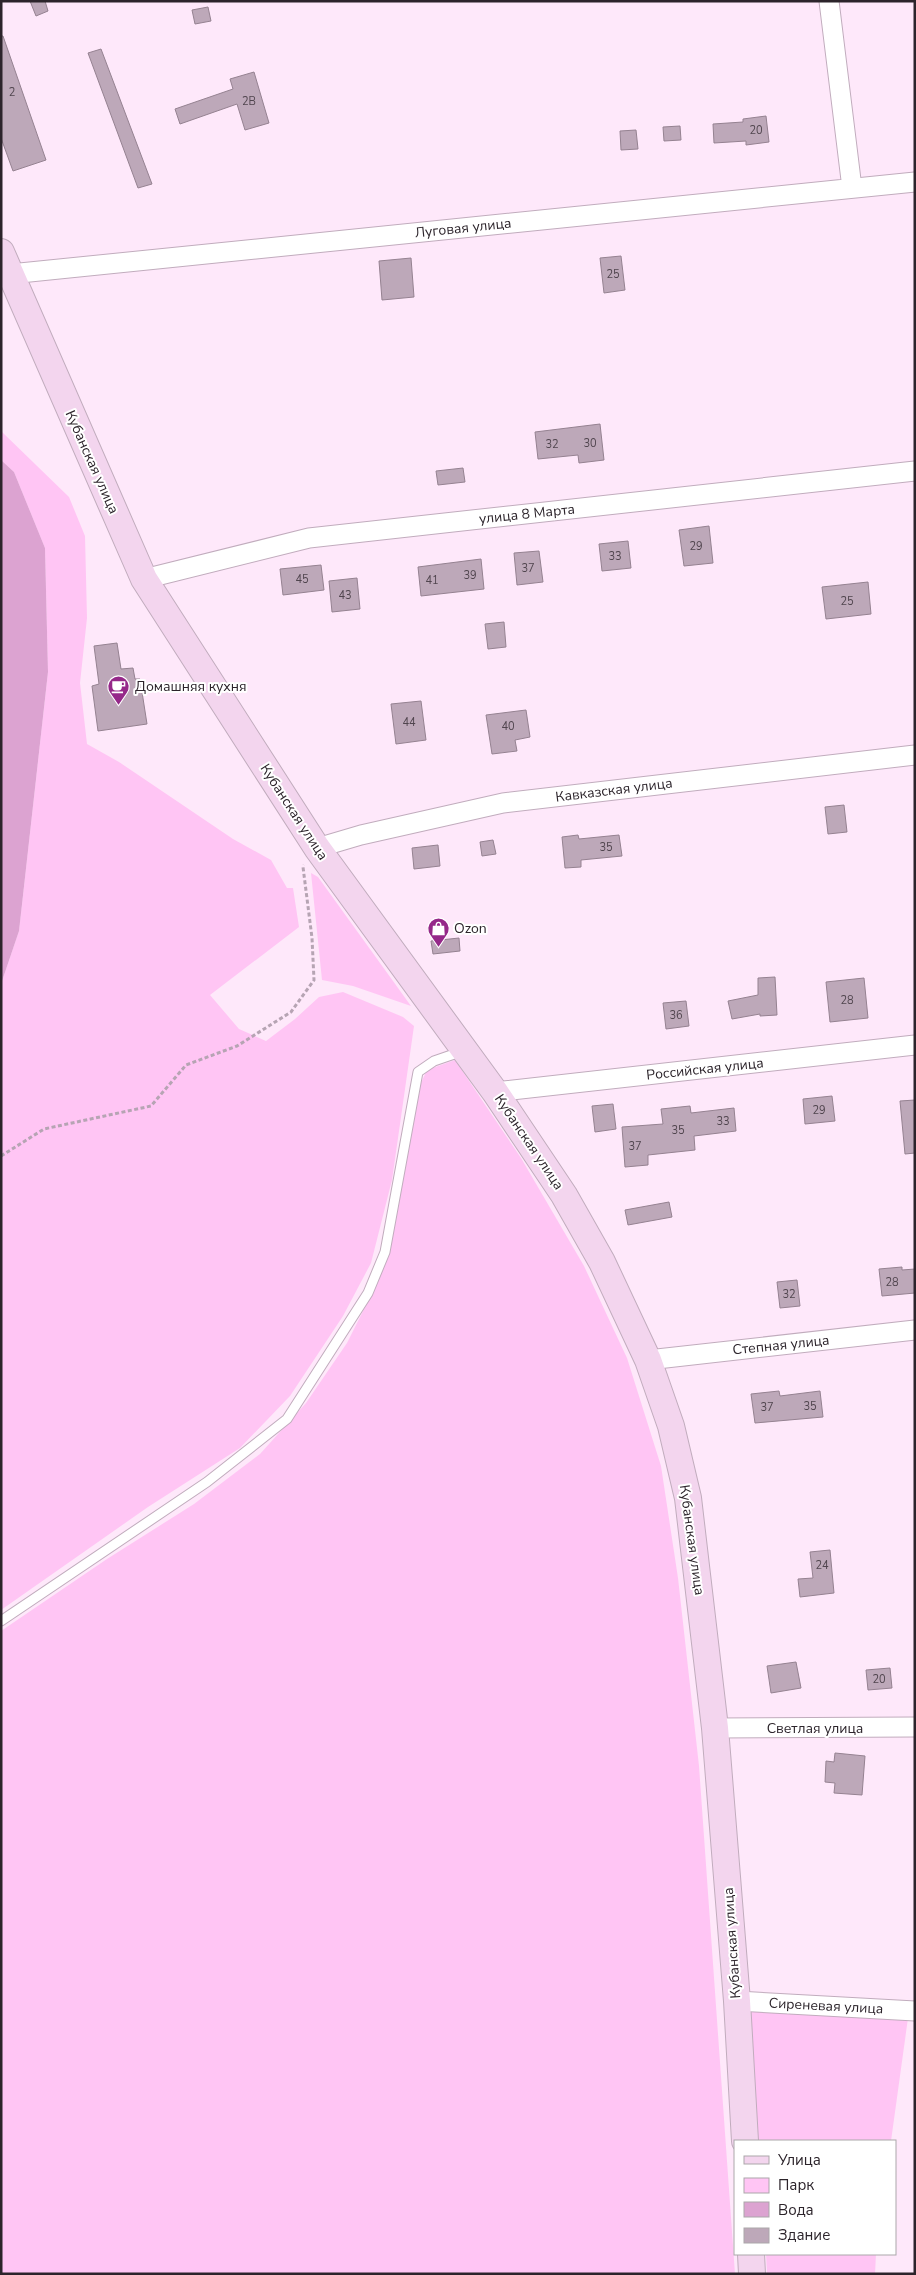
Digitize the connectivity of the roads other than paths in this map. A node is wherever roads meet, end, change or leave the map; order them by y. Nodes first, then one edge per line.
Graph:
1 (829, 1) edge
2 (915, 182) edge
3 (852, 188) junction
4 (4, 269) edge
5 (915, 471) edge
6 (144, 579) junction
7 (915, 755) edge
8 (317, 848) junction
9 (915, 1045) edge
10 (465, 1051) junction
11 (495, 1092) junction
12 (915, 1330) edge
13 (648, 1360) junction
14 (1, 1621) edge
15 (915, 1727) edge
16 (715, 1728) junction
17 (737, 2001) junction
18 (915, 2012) edge
19 (745, 2140) edge
20 (751, 2255) edge
21 (752, 2274) edge

1 - 3 street
2 - 3 street, Луговая улица
3 - 4 street, Луговая улица
4 - 6 main road, Кубанская улица
5 - 6 street, улица 8 Марта
6 - 8 main road, Кубанская улица
7 - 8 street, Кавказская улица
8 - 10 main road, Кубанская улица
9 - 11 street, Российская улица
10 - 11 main road, Кубанская улица
10 - 14 lane
11 - 13 main road, Кубанская улица
12 - 13 street, Степная улица
13 - 16 main road, Кубанская улица
15 - 16 street, Светлая улица
16 - 17 main road, Кубанская улица
17 - 18 street, Сиреневая улица
17 - 19 main road, Кубанская улица
20 - 21 main road

